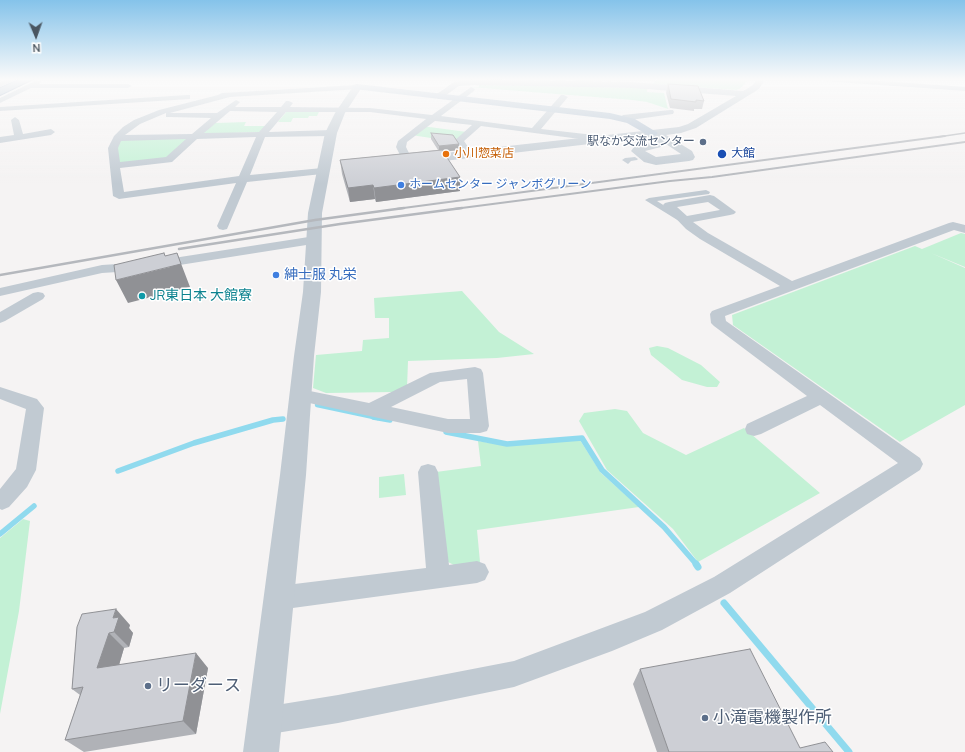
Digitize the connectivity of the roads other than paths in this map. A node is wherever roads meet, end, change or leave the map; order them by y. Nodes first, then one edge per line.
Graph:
1 (24, 114) edge
2 (221, 114) edge
3 (280, 114) edge
4 (340, 114) edge
5 (407, 114) edge
6 (437, 114) edge
7 (549, 114) edge
8 (593, 114) edge
9 (654, 114) edge
10 (712, 114) edge
11 (154, 115) joint
12 (218, 116) junction
13 (433, 117) junction
14 (623, 118) junction
15 (480, 123) junction
16 (535, 130) junction
17 (51, 132) dead end
18 (331, 133) junction
19 (262, 134) junction
20 (654, 135) junction
21 (195, 136) junction
22 (19, 137) junction
23 (117, 138) junction
24 (603, 139) junction
25 (0, 140) edge
26 (468, 154) junction
27 (408, 161) junction
28 (392, 163) edge
29 (116, 165) junction
30 (330, 170) junction
31 (243, 179) junction
32 (706, 192) dead end
33 (681, 220) joint
34 (223, 226) dead end
35 (965, 229) edge
36 (315, 240) junction
37 (790, 286) junction
38 (0, 292) edge
39 (38, 296) dead end
40 (0, 318) edge
41 (0, 393) edge
42 (300, 395) junction
43 (821, 397) junction
44 (371, 410) junction
45 (754, 429) dead end
46 (428, 472) dead end
47 (1, 502) edge
48 (477, 572) dead end
49 (439, 577) junction
50 (278, 598) junction
51 (264, 721) junction
52 (261, 752) edge

1 - 22 street
2 - 12 street
3 - 19 street
4 - 18 street
5 - 13 street
6 - 13 street
7 - 16 street
8 - 14 main road
9 - 14 street
10 - 20 street
11 - 12 street
11 - 23 street
12 - 21 street
13 - 15 street
13 - 27 street
14 - 20 main road
15 - 16 street
15 - 26 street
16 - 24 street
17 - 22 street
18 - 19 street
18 - 30 street
19 - 21 street
19 - 31 street
20 - 24 street
21 - 23 street
21 - 29 street
22 - 25 street
23 - 29 street
24 - 26 street
26 - 27 street
27 - 28 street
29 - 31 street
30 - 31 street
30 - 36 street
31 - 34 street
32 - 33 street
33 - 37 street
35 - 37 street
36 - 38 street
36 - 42 street
37 - 43 street
39 - 40 street
41 - 47 street
42 - 44 street
42 - 50 street
43 - 45 street
43 - 51 street
44 - 44 street
46 - 49 street
48 - 49 street
49 - 50 street
50 - 51 street
51 - 52 street

